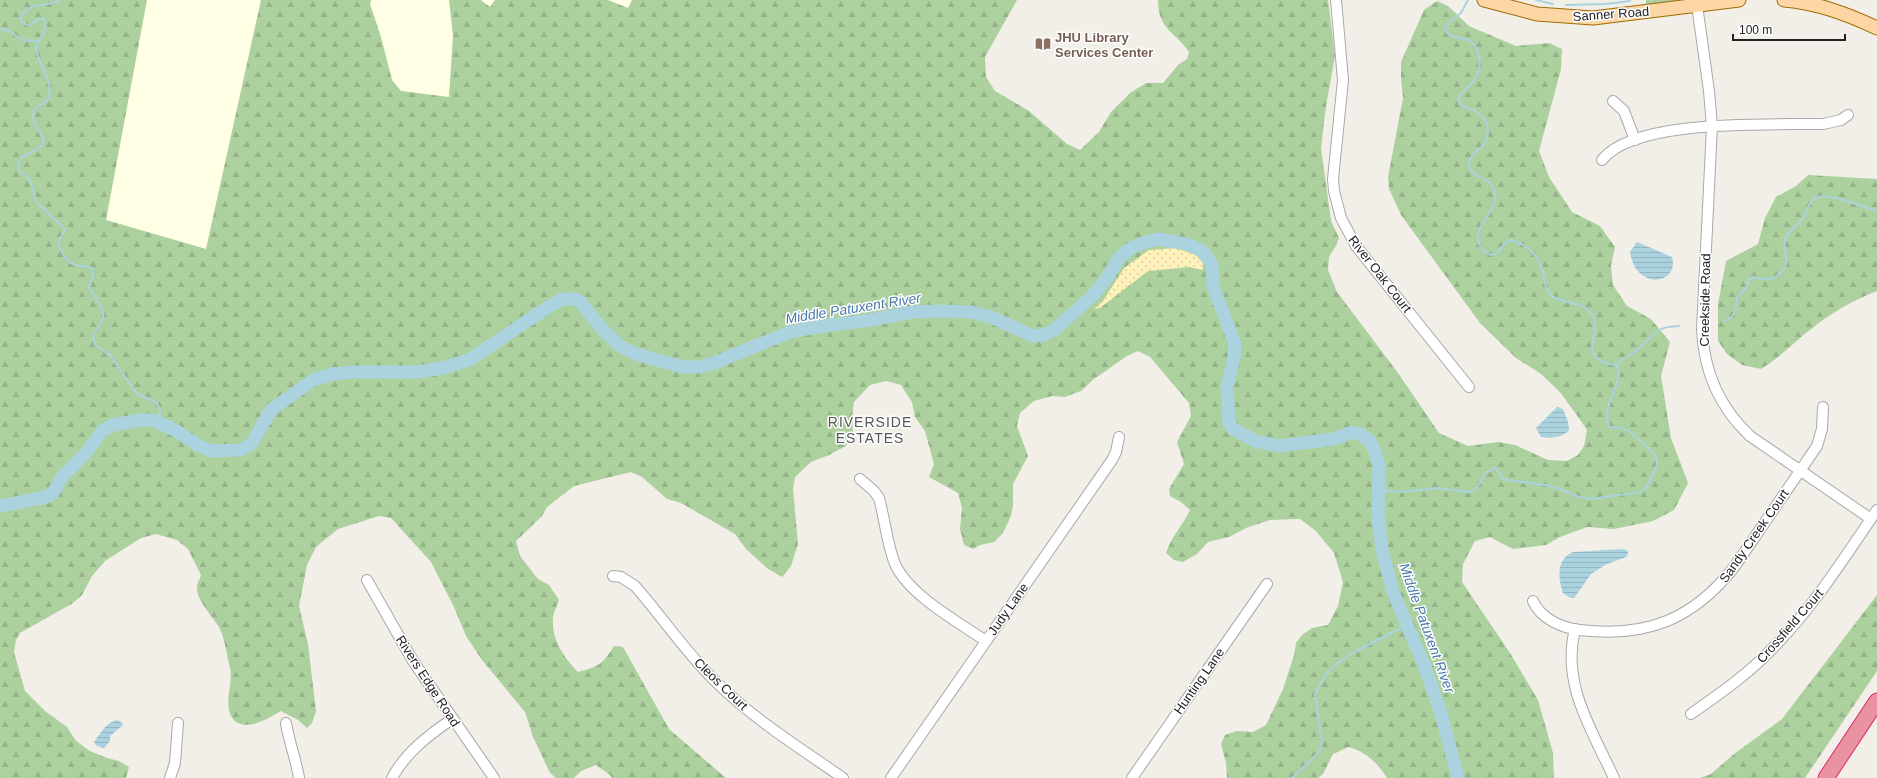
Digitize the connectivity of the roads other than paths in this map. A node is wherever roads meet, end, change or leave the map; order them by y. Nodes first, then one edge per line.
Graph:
1 (1336, 0) edge
2 (1484, 0) edge
3 (1739, 0) edge
4 (1784, 0) edge
5 (1698, 5) junction
6 (1877, 28) edge
7 (1613, 101) dead end
8 (1848, 115) dead end
9 (1712, 126) junction
10 (1635, 140) junction
11 (1602, 160) dead end
12 (1468, 387) dead end
13 (1823, 407) dead end
14 (1119, 436) dead end
15 (1800, 471) junction
16 (860, 479) dead end
17 (1877, 510) edge
18 (1871, 519) junction
19 (613, 576) dead end
20 (367, 580) dead end
21 (1267, 584) dead end
22 (1533, 601) dead end
23 (1575, 629) junction
24 (986, 641) junction
25 (1877, 701) edge
26 (1691, 714) dead end
27 (1877, 714) edge
28 (452, 718) junction
29 (178, 723) dead end
30 (286, 723) dead end
31 (170, 778) edge
32 (299, 778) edge
33 (392, 778) edge
34 (494, 778) edge
35 (844, 778) edge
36 (891, 778) edge
37 (1132, 778) edge
38 (1614, 778) edge
39 (1827, 778) edge

1 - 12 street, River Oak Court
2 - 5 main road, Sanner Road
3 - 5 main road, Sanner Road
4 - 6 main road
5 - 9 street, Creekside Road
7 - 10 street
8 - 9 street
9 - 10 street
9 - 15 street, Creekside Road
10 - 11 street
13 - 15 street, Sandy Creek Court
14 - 24 street, Judy Lane
15 - 18 street, Creekside Road
15 - 23 street, Sandy Creek Court
16 - 24 street
17 - 18 street, Crossfield Court
18 - 26 street, Crossfield Court
19 - 35 street, Cleos Court
20 - 28 street, Rivers Edge Road
21 - 37 street, Hunting Lane
22 - 23 street, Sandy Creek Court
23 - 38 street
24 - 36 street, Judy Lane
25 - 39 highway
27 - 39 highway
28 - 33 street
28 - 34 street, Rivers Edge Road
29 - 31 street
30 - 32 street

